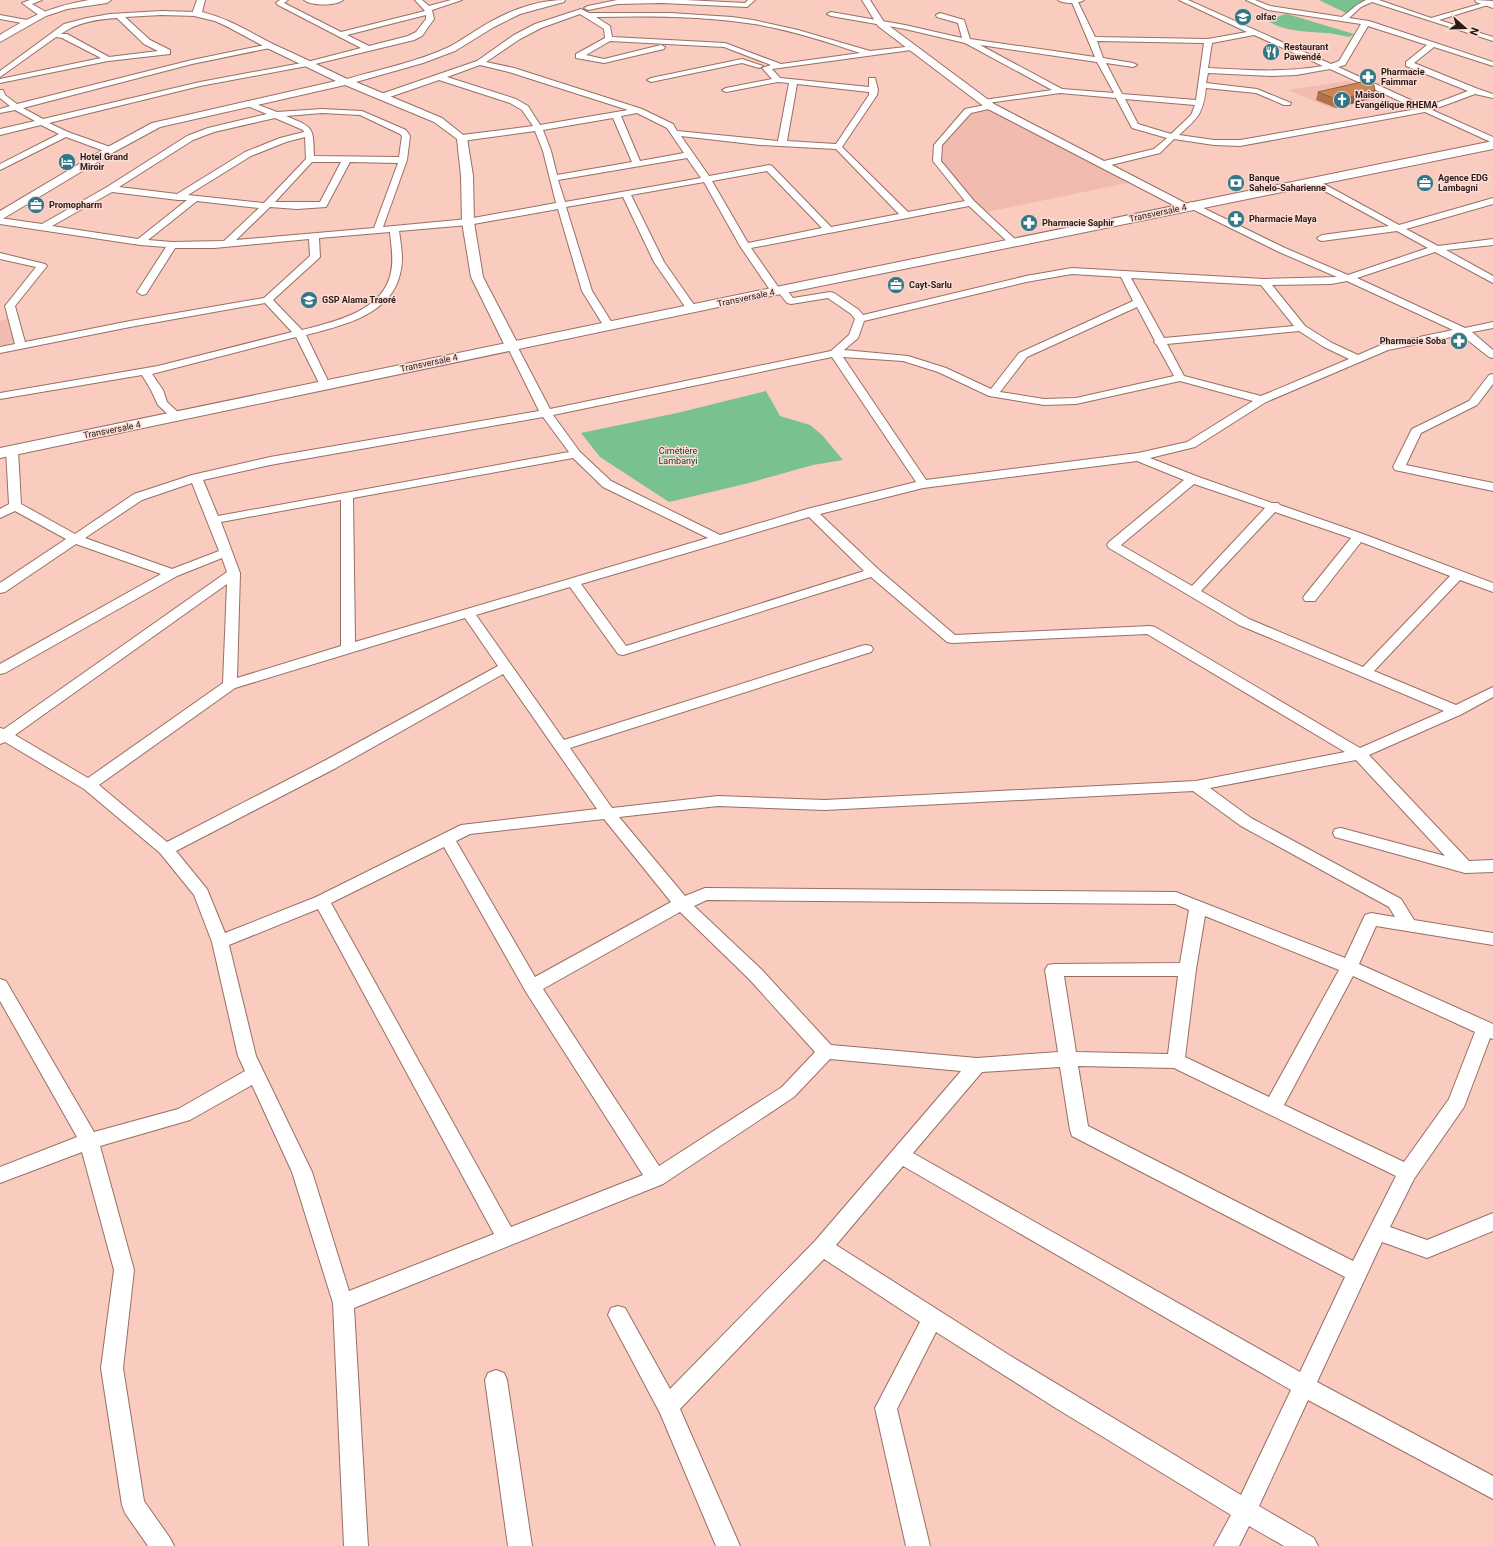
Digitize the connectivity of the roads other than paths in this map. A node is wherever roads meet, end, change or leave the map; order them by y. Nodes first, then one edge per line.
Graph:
1 (39, 0) edge
2 (107, 0) edge
3 (201, 0) edge
4 (284, 0) edge
5 (306, 0) edge
6 (340, 0) edge
7 (418, 0) edge
8 (459, 0) edge
9 (561, 0) edge
10 (752, 0) edge
11 (866, 0) edge
12 (1062, 0) edge
13 (1074, 0) edge
14 (1079, 0) edge
15 (1182, 0) edge
16 (1249, 0) edge
17 (1372, 0) edge
18 (1288, 3) dead end
19 (1487, 3) edge
20 (429, 10) junction
21 (581, 11) junction
22 (43, 14) junction
23 (197, 14) junction
24 (831, 14) dead end
25 (118, 15) junction
26 (588, 15) junction
27 (940, 15) dead end
28 (1313, 15) junction
29 (0, 17) edge
30 (1343, 20) junction
31 (1431, 20) junction
32 (27, 22) junction
33 (881, 24) junction
34 (1366, 24) junction
35 (1255, 33) junction
36 (54, 35) junction
37 (339, 35) junction
38 (0, 39) edge
39 (1092, 39) junction
40 (1493, 39) edge
41 (610, 40) junction
42 (967, 41) junction
43 (1208, 41) junction
44 (678, 42) junction
45 (1432, 44) junction
46 (270, 46) junction
47 (367, 48) junction
48 (911, 48) junction
49 (172, 54) junction
50 (871, 54) junction
51 (108, 59) junction
52 (1100, 60) junction
53 (192, 62) junction
54 (480, 63) junction
55 (307, 64) junction
56 (1493, 64) edge
57 (1133, 65) dead end
58 (780, 66) junction
59 (1331, 67) junction
60 (170, 68) junction
61 (766, 68) junction
62 (1204, 70) junction
63 (0, 75) edge
64 (439, 77) junction
65 (651, 80) dead end
66 (778, 80) junction
67 (872, 80) dead end
68 (0, 81) edge
69 (346, 82) junction
70 (793, 82) junction
71 (200, 84) junction
72 (1202, 85) junction
73 (726, 90) dead end
74 (874, 90) junction
75 (1060, 91) junction
76 (1475, 91) junction
77 (0, 92) edge
78 (1119, 96) junction
79 (1493, 96) edge
80 (381, 97) junction
81 (248, 103) junction
82 (1200, 103) junction
83 (1287, 103) dead end
84 (987, 104) junction
85 (16, 106) junction
86 (1424, 110) junction
87 (0, 111) edge
88 (639, 111) junction
89 (275, 115) junction
90 (616, 115) junction
91 (42, 122) junction
92 (538, 128) junction
93 (0, 132) edge
94 (309, 132) junction
95 (674, 133) junction
96 (65, 134) junction
97 (1173, 136) junction
98 (462, 138) junction
99 (782, 143) junction
100 (1491, 146) edge
101 (838, 147) junction
102 (110, 150) junction
103 (688, 155) junction
104 (310, 159) junction
105 (347, 159) junction
106 (403, 160) junction
107 (637, 164) junction
108 (1103, 164) junction
109 (0, 167) edge
110 (553, 178) junction
111 (706, 179) junction
112 (1312, 181) junction
113 (110, 189) junction
114 (626, 194) junction
115 (178, 197) junction
116 (195, 198) junction
117 (1493, 201) edge
118 (972, 203) junction
119 (267, 205) junction
120 (560, 205) junction
121 (1188, 206) junction
122 (905, 215) junction
123 (0, 216) edge
124 (0, 221) edge
125 (468, 222) junction
126 (44, 227) junction
127 (394, 228) junction
128 (1398, 228) junction
129 (378, 229) junction
130 (829, 230) junction
131 (314, 236) junction
132 (1322, 238) dead end
133 (140, 242) junction
134 (1493, 242) edge
135 (1014, 243) junction
136 (227, 244) junction
137 (172, 245) junction
138 (745, 246) junction
139 (1435, 249) junction
140 (0, 256) edge
141 (1124, 274) junction
142 (1348, 278) junction
143 (1493, 280) edge
144 (1264, 282) junction
145 (779, 290) junction
146 (142, 292) dead end
147 (267, 300) junction
148 (1139, 302) junction
149 (692, 310) junction
150 (860, 319) junction
151 (1493, 325) edge
152 (609, 326) junction
153 (1301, 328) junction
154 (1462, 330) junction
155 (300, 334) junction
156 (1159, 342) junction
157 (21, 346) junction
158 (512, 346) junction
159 (0, 350) edge
160 (835, 352) junction
161 (1493, 355) edge
162 (1356, 358) junction
163 (145, 372) junction
164 (1180, 378) junction
165 (1493, 378) edge
166 (325, 385) junction
167 (993, 394) junction
168 (0, 396) edge
169 (1262, 400) junction
170 (546, 413) junction
171 (177, 417) junction
172 (6, 452) edge
173 (576, 454) junction
174 (1138, 457) junction
175 (196, 478) junction
176 (1192, 479) junction
177 (923, 484) junction
178 (1493, 487) edge
179 (347, 495) junction
180 (15, 506) junction
181 (1274, 506) junction
182 (811, 512) junction
183 (0, 514) edge
184 (214, 520) junction
185 (1359, 537) junction
186 (716, 538) junction
187 (75, 539) junction
188 (227, 552) junction
189 (873, 572) junction
190 (172, 573) junction
191 (234, 573) junction
192 (1458, 575) junction
193 (572, 581) junction
194 (1493, 588) edge
195 (0, 589) edge
196 (1193, 592) junction
197 (1310, 598) dead end
198 (467, 612) junction
199 (348, 648) junction
200 (866, 649) dead end
201 (506, 667) junction
202 (0, 670) edge
203 (1365, 673) junction
204 (230, 685) junction
205 (1493, 691) edge
206 (1457, 711) junction
207 (2, 736) edge
208 (561, 746) junction
209 (1358, 754) junction
210 (90, 784) junction
211 (1196, 786) junction
212 (608, 814) junction
213 (1341, 833) dead end
214 (447, 839) junction
215 (166, 849) junction
216 (1465, 866) junction
217 (1493, 866) edge
218 (322, 901) junction
219 (682, 904) junction
220 (1198, 906) junction
221 (1409, 925) junction
222 (1493, 939) edge
223 (220, 942) junction
224 (1350, 967) junction
225 (1187, 969) junction
226 (0, 986) edge
227 (532, 987) junction
228 (1489, 1030) edge
229 (826, 1052) junction
230 (1067, 1060) junction
231 (1176, 1061) junction
232 (977, 1066) junction
233 (256, 1074) junction
234 (1273, 1107) junction
235 (89, 1141) junction
236 (900, 1155) junction
237 (1407, 1173) junction
238 (0, 1175) edge
239 (656, 1178) junction
240 (1493, 1222) edge
241 (1378, 1232) junction
242 (507, 1238) junction
243 (822, 1247) junction
244 (1357, 1273) junction
245 (343, 1303) junction
246 (618, 1314) dead end
247 (932, 1319) junction
248 (496, 1380) dead end
249 (1304, 1386) junction
250 (668, 1406) junction
251 (1493, 1488) edge
252 (1245, 1511) junction
253 (162, 1546) edge
254 (356, 1546) edge
255 (520, 1546) edge
256 (728, 1546) edge
257 (918, 1546) edge
258 (1226, 1546) edge
259 (1306, 1546) edge

1 - 22 street
2 - 22 street
3 - 23 street
4 - 37 street
5 - 6 street
7 - 20 street
8 - 20 street
9 - 69 street
10 - 21 street
11 - 33 street
12 - 13 street
13 - 14 street
13 - 39 street
15 - 35 street
16 - 28 street
17 - 30 street
17 - 31 street
18 - 28 street
19 - 31 street
20 - 37 street
20 - 47 street
21 - 26 street
21 - 54 street
22 - 32 street
23 - 25 street
23 - 46 street
24 - 33 street
25 - 36 street
25 - 49 street
26 - 41 street
26 - 50 street
27 - 42 street
28 - 30 street
29 - 32 street
30 - 34 street
31 - 40 street
32 - 38 street
33 - 42 street
33 - 48 street
34 - 45 street
34 - 59 street
35 - 43 street
35 - 59 street
36 - 51 street
36 - 63 street
37 - 47 street
39 - 43 street
39 - 52 street
41 - 44 street
41 - 44 street
42 - 52 street
42 - 75 street
43 - 62 street
44 - 58 street
45 - 56 street
45 - 76 street
46 - 53 street
46 - 55 street
47 - 55 street
48 - 50 street
48 - 84 street
49 - 51 street
49 - 53 street
50 - 58 street
51 - 68 street
52 - 57 street
52 - 78 street
53 - 60 street
54 - 64 street
54 - 88 street
55 - 69 street
55 - 71 street
58 - 61 street
59 - 62 street
59 - 86 street
60 - 71 street
60 - 85 street
61 - 65 street
61 - 66 street
62 - 72 street
64 - 80 street
64 - 92 street
66 - 70 street
66 - 73 street
67 - 74 street
69 - 80 street
69 - 81 street
70 - 74 street
70 - 99 street
71 - 91 street
72 - 82 street
72 - 83 street
74 - 101 street
75 - 78 street
75 - 84 street
76 - 79 street
76 - 86 street
77 - 85 street
78 - 82 street
78 - 97 street
80 - 98 street
81 - 89 street
81 - 102 street
82 - 97 street
84 - 108 street
84 - 118 street
85 - 87 street
85 - 91 street
86 - 97 street
86 - 100 street
88 - 90 street
88 - 95 street
89 - 94 street
89 - 106 street
89 - 113 street
90 - 92 street
90 - 107 street
91 - 93 street
91 - 96 street
92 - 98 street
92 - 110 street
94 - 104 street
94 - 115 street
95 - 99 street
95 - 103 street
96 - 102 street
96 - 109 street
97 - 108 street
98 - 125 street
99 - 101 street
100 - 112 main road, Transversale 4
101 - 122 street
102 - 123 street
103 - 107 street
103 - 111 street
104 - 105 street
104 - 119 street
105 - 106 street
105 - 119 street
106 - 129 street
107 - 110 street
108 - 121 street
110 - 120 street
111 - 114 street
111 - 130 street
111 - 138 street
112 - 121 main road, Transversale 4
112 - 128 street
113 - 115 street
113 - 126 street
114 - 120 street
114 - 149 street
115 - 116 street
116 - 119 street
116 - 133 street
117 - 128 street
118 - 122 street
118 - 135 street
119 - 136 street
120 - 125 street
120 - 152 street
121 - 135 main road, Transversale 4
121 - 142 street
122 - 130 street
124 - 126 street
125 - 127 street
125 - 158 street
126 - 133 street
127 - 129 street
127 - 155 street
128 - 132 street
128 - 139 street
129 - 131 street
130 - 138 street
131 - 136 street
131 - 147 street
133 - 137 street
134 - 139 street
135 - 145 main road, Transversale 4
136 - 137 street
137 - 146 street
138 - 145 street
139 - 142 street
139 - 143 street
140 - 157 street
141 - 144 street
141 - 148 street
141 - 150 street
142 - 144 street
142 - 154 street
144 - 153 street
145 - 149 main road, Transversale 4
145 - 150 street
147 - 155 street
147 - 157 street
148 - 156 street
148 - 167 street
149 - 152 main road, Transversale 4
150 - 160 street
151 - 154 street
152 - 158 main road, Transversale 4
153 - 156 street
153 - 162 street
154 - 161 street
154 - 162 street
155 - 163 street
155 - 166 street
156 - 164 street
157 - 159 street
158 - 166 main road, Transversale 4
158 - 170 street
160 - 167 street
160 - 170 street
160 - 177 street
162 - 169 street
163 - 168 street
163 - 171 street
164 - 167 street
164 - 169 street
165 - 178 street
166 - 171 main road, Transversale 4
169 - 174 street
170 - 173 street
170 - 175 street
171 - 172 main road, Transversale 4
172 - 180 street
173 - 179 street
173 - 186 street
174 - 176 street
174 - 177 street
175 - 184 street
175 - 187 street
176 - 181 street
176 - 196 street
177 - 182 street
179 - 184 street
179 - 199 street
180 - 183 street
180 - 187 street
181 - 185 street
181 - 196 street
182 - 186 street
182 - 189 street
184 - 188 street
185 - 192 street
185 - 197 street
186 - 193 street
187 - 190 street
187 - 195 street
188 - 190 street
188 - 191 street
189 - 193 street
189 - 209 street
190 - 202 street
191 - 204 street
191 - 207 street
192 - 194 street
192 - 203 street
193 - 198 street
196 - 203 street
198 - 199 street
198 - 201 street
199 - 204 street
200 - 208 street
201 - 208 street
201 - 215 street
203 - 206 street
204 - 210 street
205 - 206 street
206 - 209 street
207 - 210 street
208 - 212 street
209 - 211 street
209 - 216 street
210 - 215 street
211 - 212 street
211 - 221 street
212 - 214 street
212 - 219 street
213 - 216 street
214 - 218 street
214 - 227 street
215 - 223 street
216 - 217 street
218 - 223 street
218 - 242 street
219 - 220 street
219 - 227 street
219 - 229 street
220 - 224 street
220 - 225 street
221 - 222 street
221 - 224 street
223 - 233 street
224 - 228 street
224 - 234 street
225 - 230 street
225 - 231 street
226 - 235 street
227 - 239 street
228 - 237 street
229 - 232 street
229 - 239 street
230 - 231 street
230 - 232 street
230 - 244 street
231 - 234 street
232 - 236 street
233 - 235 street
233 - 245 street
234 - 237 street
235 - 238 street
235 - 253 street
236 - 243 street
236 - 249 street
237 - 241 street
239 - 242 street
240 - 241 street
241 - 244 street
242 - 245 street
243 - 247 street
243 - 250 street
244 - 249 street
245 - 254 street
246 - 250 street
247 - 252 street
247 - 257 street
248 - 255 street
249 - 251 street
249 - 252 street
250 - 256 street
252 - 258 street
252 - 259 street

